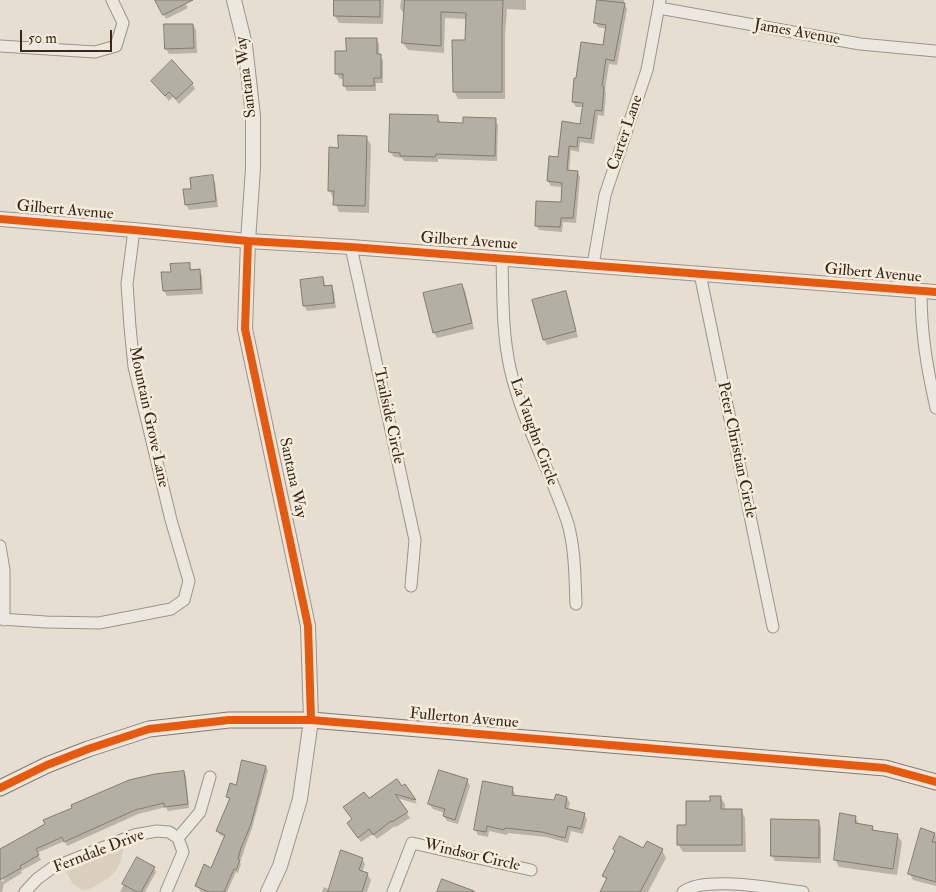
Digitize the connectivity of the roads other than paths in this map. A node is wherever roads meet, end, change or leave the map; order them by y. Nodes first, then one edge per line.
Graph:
1 (112, 0) edge
2 (234, 0) edge
3 (659, 4) edge
4 (0, 46) edge
5 (936, 51) edge
6 (0, 219) edge
7 (134, 230) junction
8 (248, 241) junction
9 (351, 247) junction
10 (502, 258) junction
11 (593, 266) junction
12 (700, 274) junction
13 (921, 291) junction
14 (936, 292) edge
15 (936, 408) edge
16 (0, 546) edge
17 (411, 586) dead end
18 (576, 604) dead end
19 (2, 619) edge
20 (773, 627) dead end
21 (312, 720) junction
22 (210, 777) dead end
23 (936, 782) edge
24 (0, 788) edge
25 (178, 838) junction
26 (531, 870) dead end
27 (684, 891) edge
28 (26, 892) edge
29 (166, 892) edge
30 (268, 892) edge
31 (393, 892) edge
32 (802, 892) edge

1 - 4 street
2 - 8 street, Santana Way
3 - 5 street, James Avenue
3 - 11 street, Carter Lane
6 - 7 street, Gilbert Avenue
7 - 8 street, Gilbert Avenue
7 - 19 street, Mountain Grove Lane
8 - 9 street, Gilbert Avenue
8 - 21 street, Santana Way
9 - 10 street, Gilbert Avenue
9 - 17 street, Trailside Circle
10 - 11 street, Gilbert Avenue
10 - 18 street, La Vaughn Circle
11 - 12 street, Gilbert Avenue
12 - 13 street, Gilbert Avenue
12 - 20 street, Peter Christian Circle
13 - 14 street, Gilbert Avenue
13 - 15 street
16 - 19 street
21 - 23 main road, Fullerton Avenue
21 - 24 main road, Fullerton Avenue
21 - 30 street, Santana Way
22 - 25 street
25 - 28 street, Ferndale Drive
25 - 29 street
26 - 31 street, Windsor Circle
27 - 32 street

